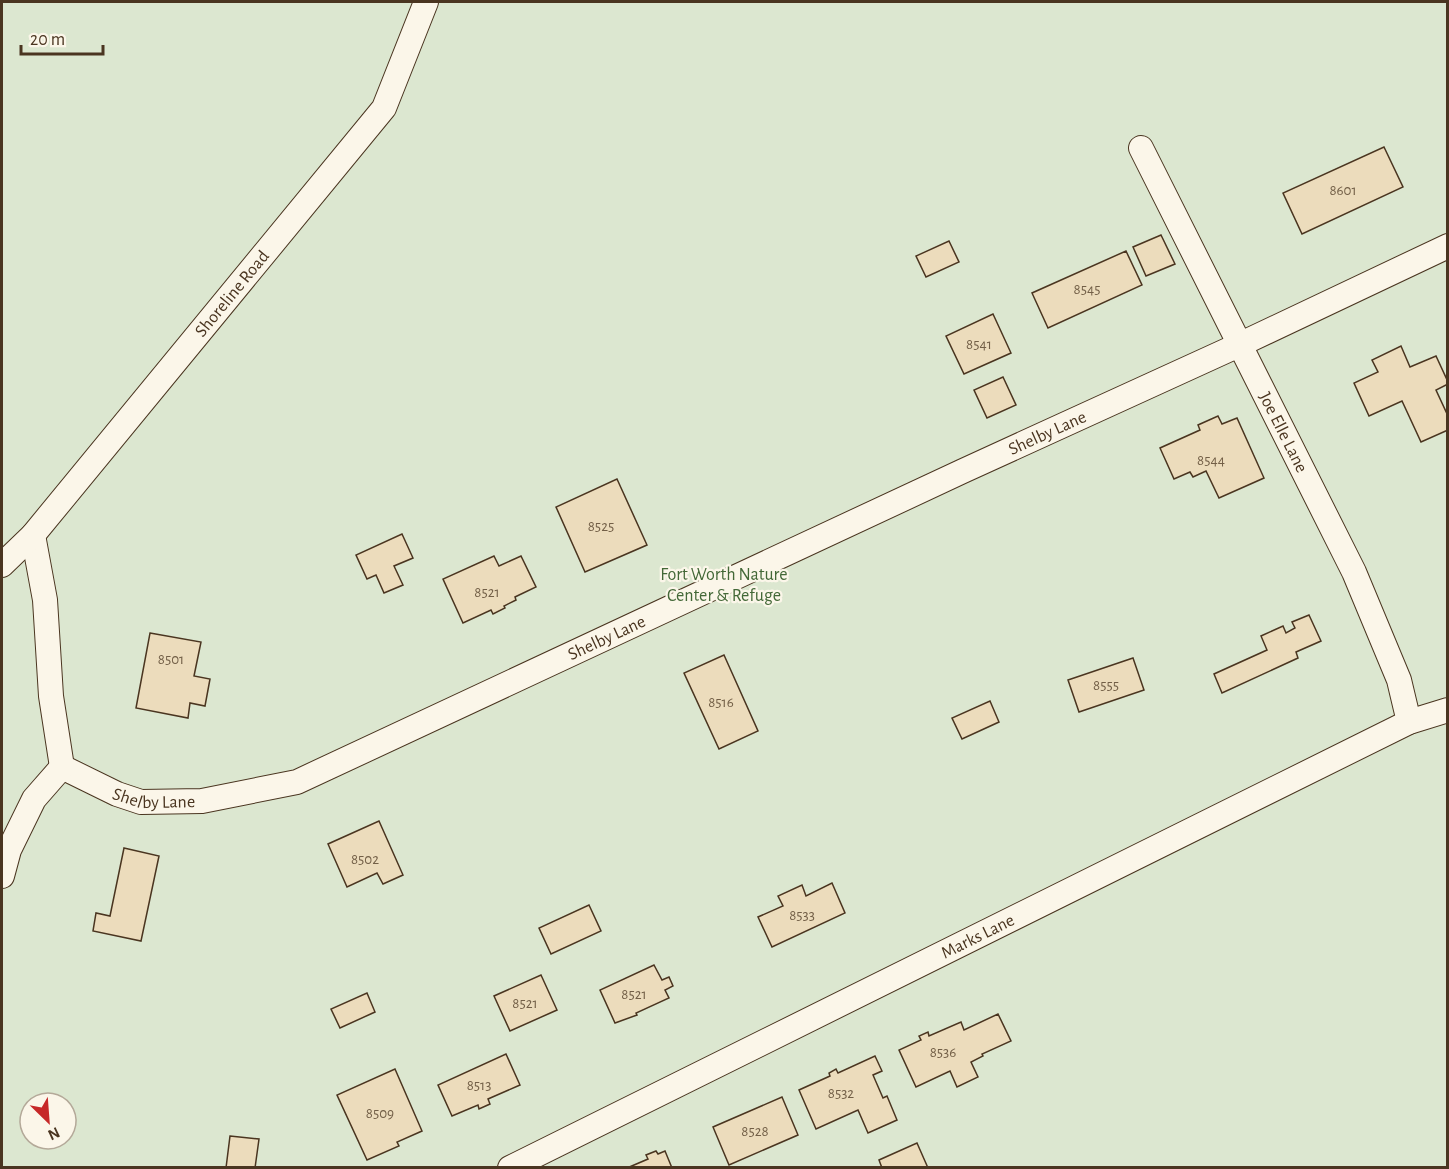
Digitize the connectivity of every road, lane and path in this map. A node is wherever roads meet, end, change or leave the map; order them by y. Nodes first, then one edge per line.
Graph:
1 (426, 2) edge
2 (1141, 148) dead end
3 (1448, 246) edge
4 (1241, 344) junction
5 (33, 535) junction
6 (2, 565) edge
7 (1448, 710) edge
8 (1409, 722) junction
9 (62, 767) junction
10 (2, 876) edge
11 (510, 1167) edge

1 - 5 street, Shoreline Road
2 - 4 street, Joe Elle Lane
3 - 4 street, Shelby Lane
4 - 8 street, Joe Elle Lane
4 - 9 street, Shelby Lane
5 - 6 street, Shoreline Road
5 - 9 street
7 - 8 street, Marks Lane
8 - 11 street, Marks Lane
9 - 10 street

